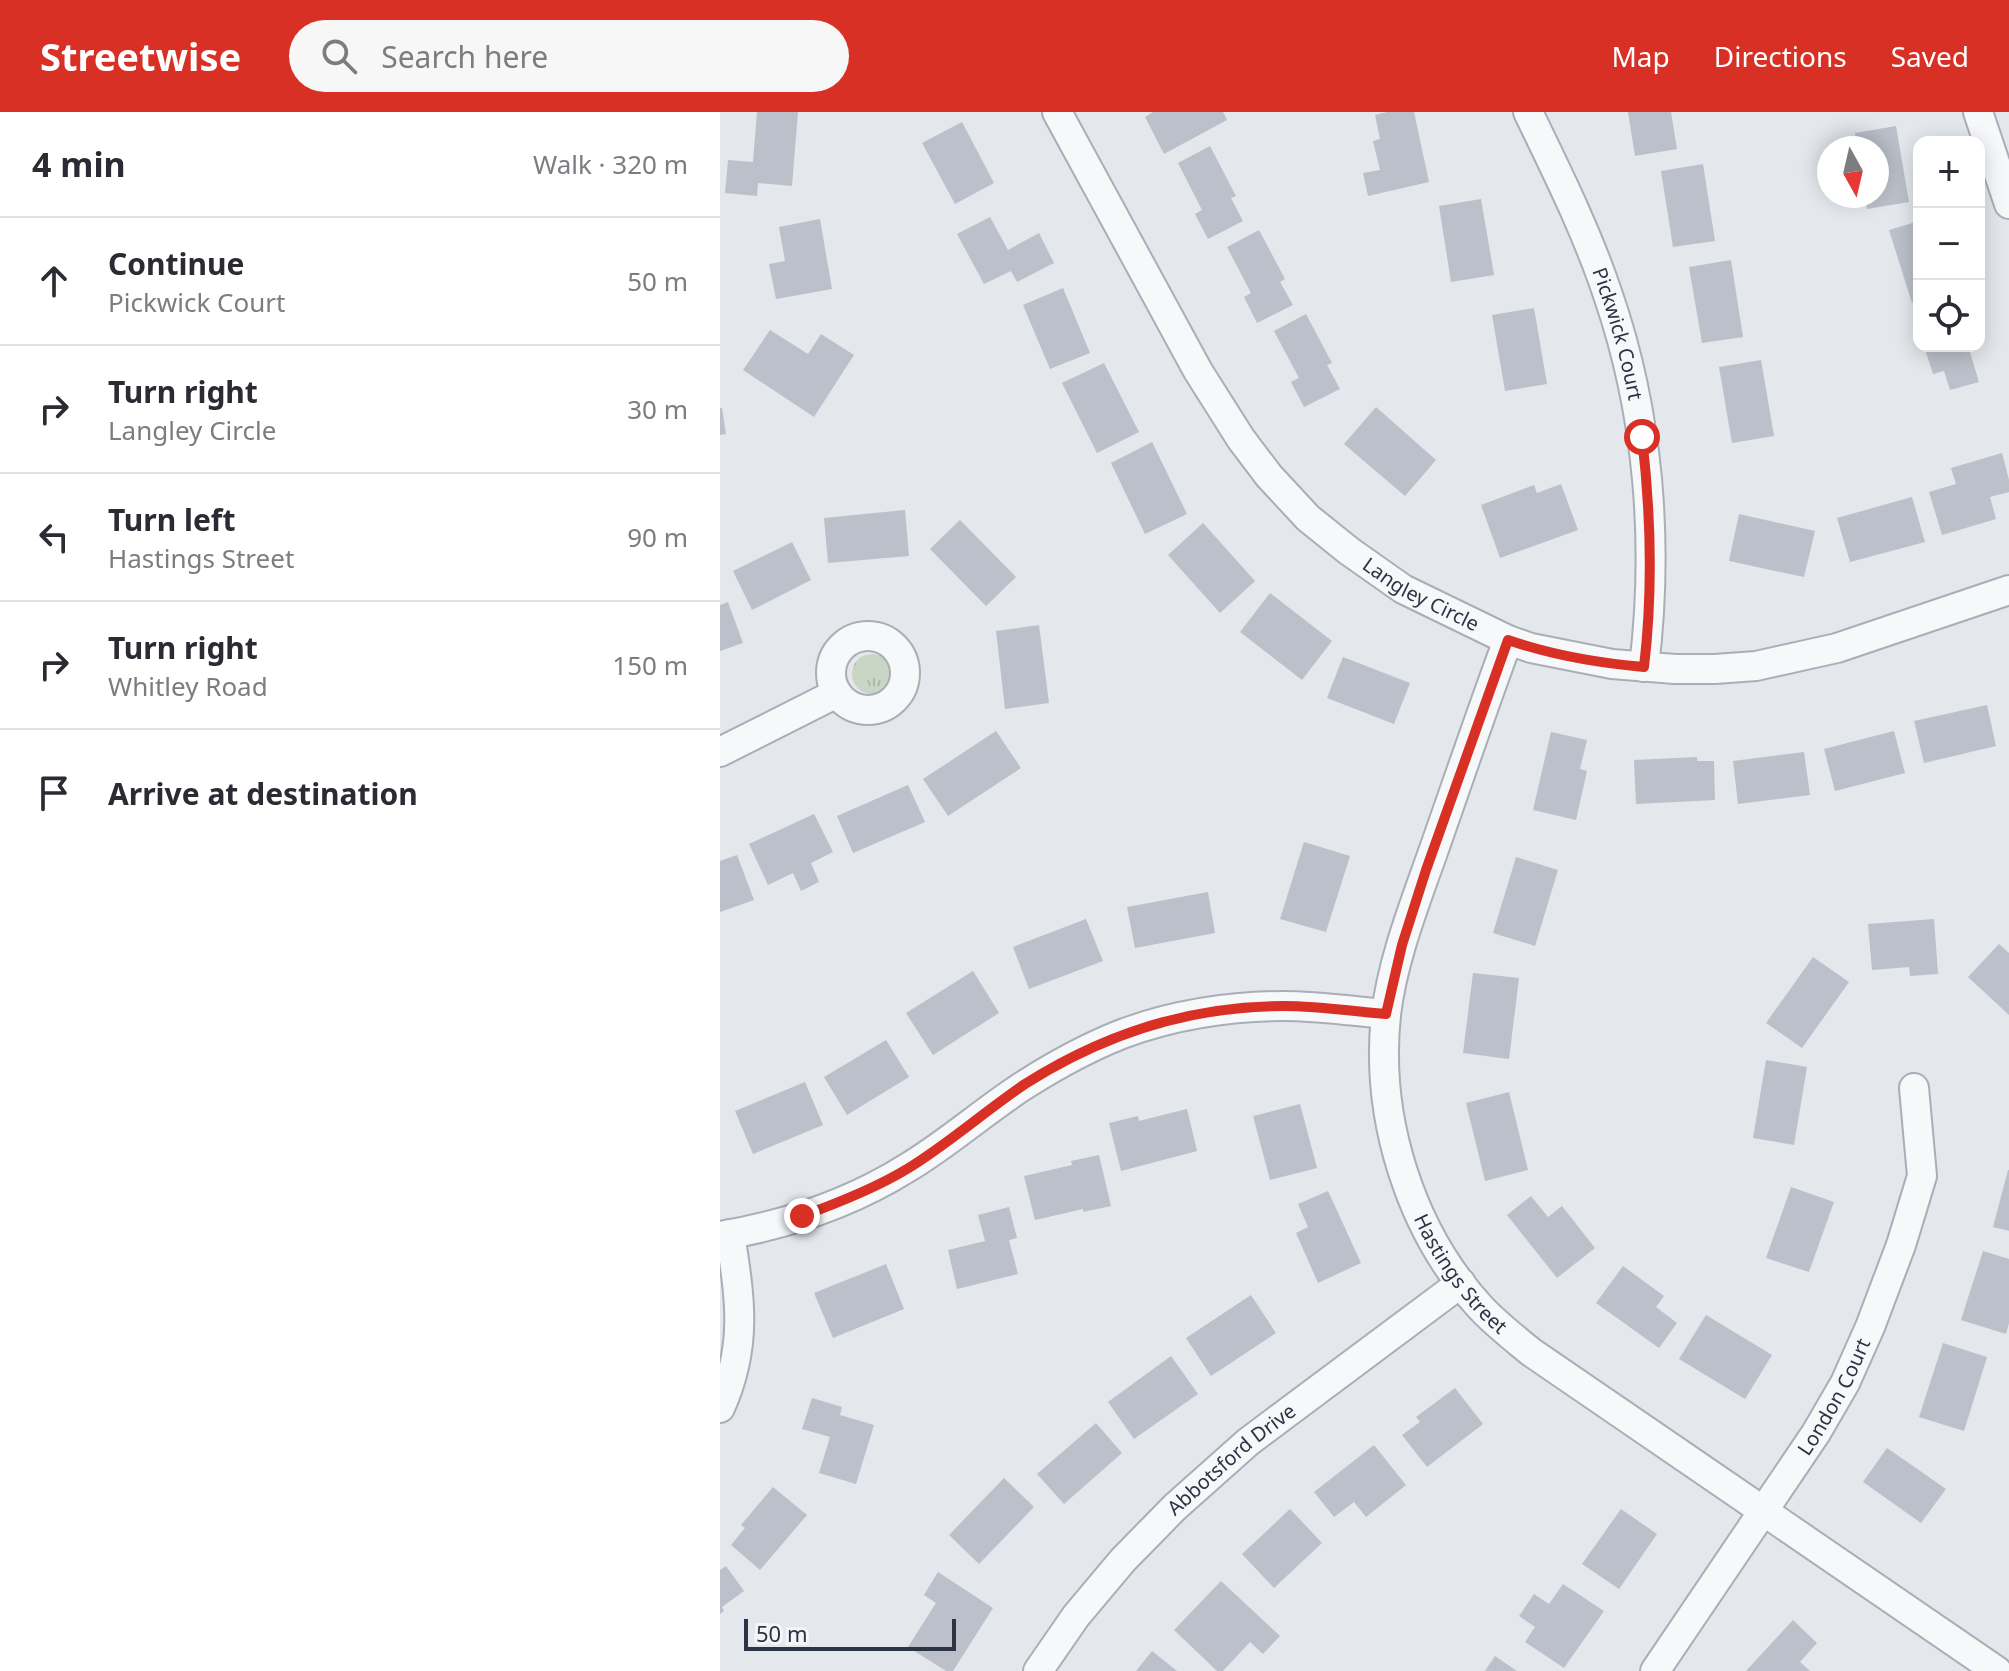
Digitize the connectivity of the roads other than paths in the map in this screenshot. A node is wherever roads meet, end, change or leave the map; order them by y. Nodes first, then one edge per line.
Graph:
1 (1057, 112) edge
2 (1528, 112) edge
3 (1978, 112) edge
4 (2009, 204) edge
5 (2009, 590) edge
6 (1508, 640) junction
7 (1644, 667) junction
8 (837, 693) dead end
9 (720, 752) edge
10 (1386, 1014) junction
11 (1914, 1088) dead end
12 (725, 1235) edge
13 (1461, 1283) junction
14 (720, 1408) edge
15 (1763, 1511) junction
16 (1038, 1671) edge
17 (1655, 1671) edge
18 (1997, 1671) edge

1 - 6 street, Langley Circle
2 - 7 street, Pickwick Court
3 - 4 street
5 - 7 street, Langley Circle
6 - 7 street, Langley Circle
6 - 10 street, Hastings Street
8 - 9 street
10 - 12 street
10 - 13 street, Hastings Street
11 - 15 street, London Court
12 - 14 street
13 - 15 street, Hastings Street
13 - 16 street, Abbotsford Drive
15 - 17 street, London Court
15 - 18 street, Hastings Street

